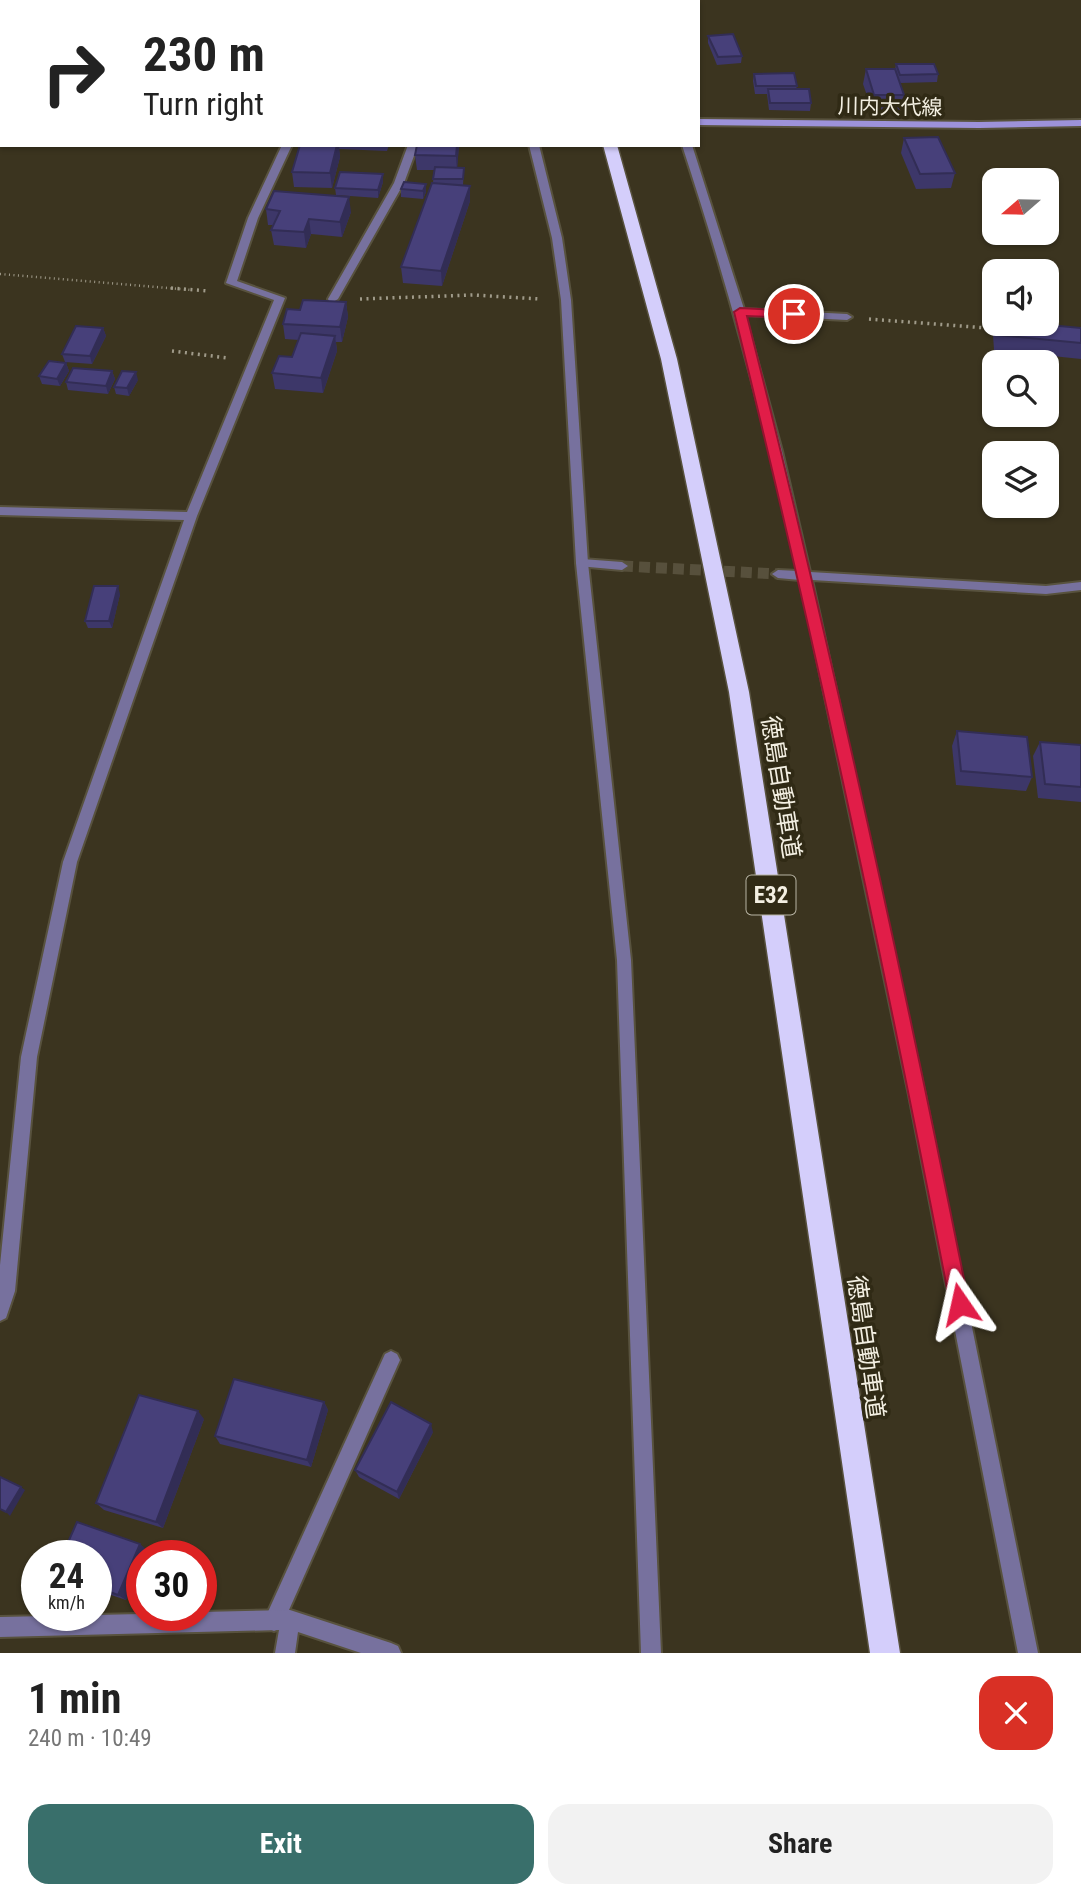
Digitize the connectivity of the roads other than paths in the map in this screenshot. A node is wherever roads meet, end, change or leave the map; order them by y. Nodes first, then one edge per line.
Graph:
1 (700, 122) edge
2 (1081, 123) edge
3 (286, 147) edge
4 (412, 147) edge
5 (534, 147) edge
6 (611, 147) edge
7 (688, 147) edge
8 (333, 299) edge
9 (740, 312) junction
10 (847, 317) road end
11 (0, 511) edge
12 (191, 516) junction
13 (582, 563) junction
14 (622, 566) tunnel mouth
15 (778, 574) tunnel mouth
16 (806, 578) junction
17 (1081, 586) edge
18 (0, 1312) edge
19 (391, 1360) dead end
20 (282, 1620) junction
21 (0, 1627) edge
22 (285, 1653) edge
23 (391, 1653) edge
24 (651, 1653) edge
25 (885, 1653) edge
26 (1028, 1653) edge

1 - 2 main road, 川内大代線
3 - 12 street
4 - 8 street
5 - 13 street
6 - 25 highway, 徳島自動車道 / E32
7 - 9 street
9 - 10 street
9 - 16 street
11 - 12 street
12 - 18 street
13 - 14 street
13 - 24 street
15 - 16 street
16 - 17 street
16 - 26 street
19 - 20 street
20 - 21 street
20 - 22 street
20 - 23 street

